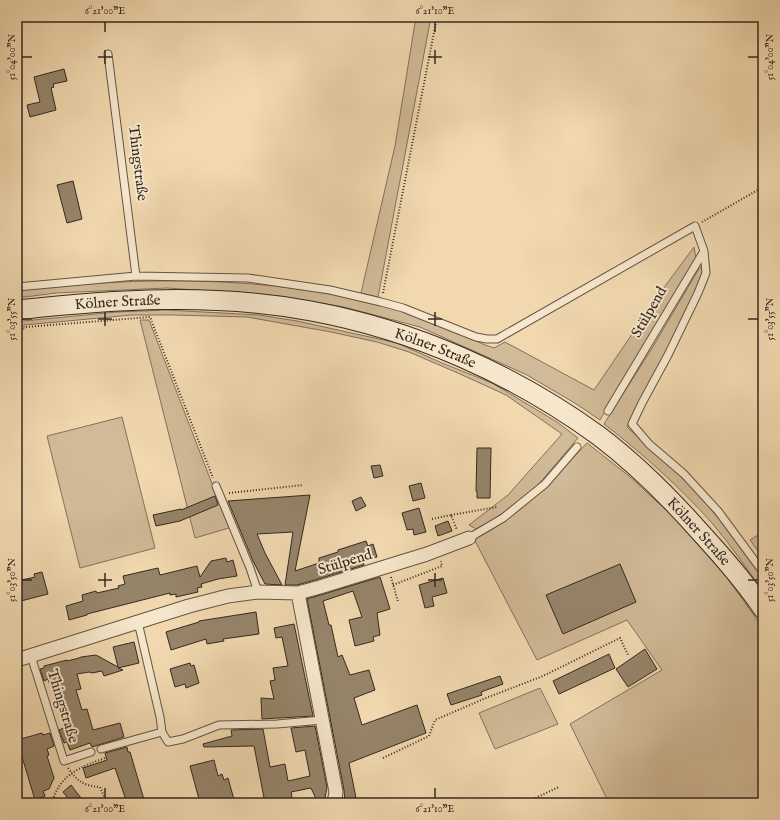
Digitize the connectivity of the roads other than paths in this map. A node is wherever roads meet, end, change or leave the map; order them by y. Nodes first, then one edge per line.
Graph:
1 (108, 54) dead end
2 (704, 251) junction
3 (136, 276) junction
4 (17, 287) edge
5 (17, 310) edge
6 (608, 411) dead end
7 (577, 447) dead end
8 (216, 486) road end
9 (465, 539) joint
10 (763, 572) edge
11 (258, 592) junction
12 (298, 593) junction
13 (763, 609) edge
14 (138, 622) junction
15 (31, 656) junction
16 (17, 660) edge
17 (322, 720) junction
18 (162, 732) junction
19 (101, 749) dead end
20 (91, 752) dead end
21 (334, 803) edge

1 - 3 lane, Thingstraße
2 - 3 lane
2 - 6 lane, Stülpend
2 - 10 lane
3 - 4 lane
5 - 13 main road, Kölner Straße
7 - 9 lane, Stülpend
8 - 11 lane
9 - 12 street, Stülpend
11 - 12 street, Thingstraße
11 - 14 street, Thingstraße
12 - 17 street
14 - 15 street, Thingstraße
14 - 18 lane
15 - 16 street, Thingstraße
15 - 20 lane, Thingstraße
17 - 18 lane
17 - 21 street
18 - 19 lane

